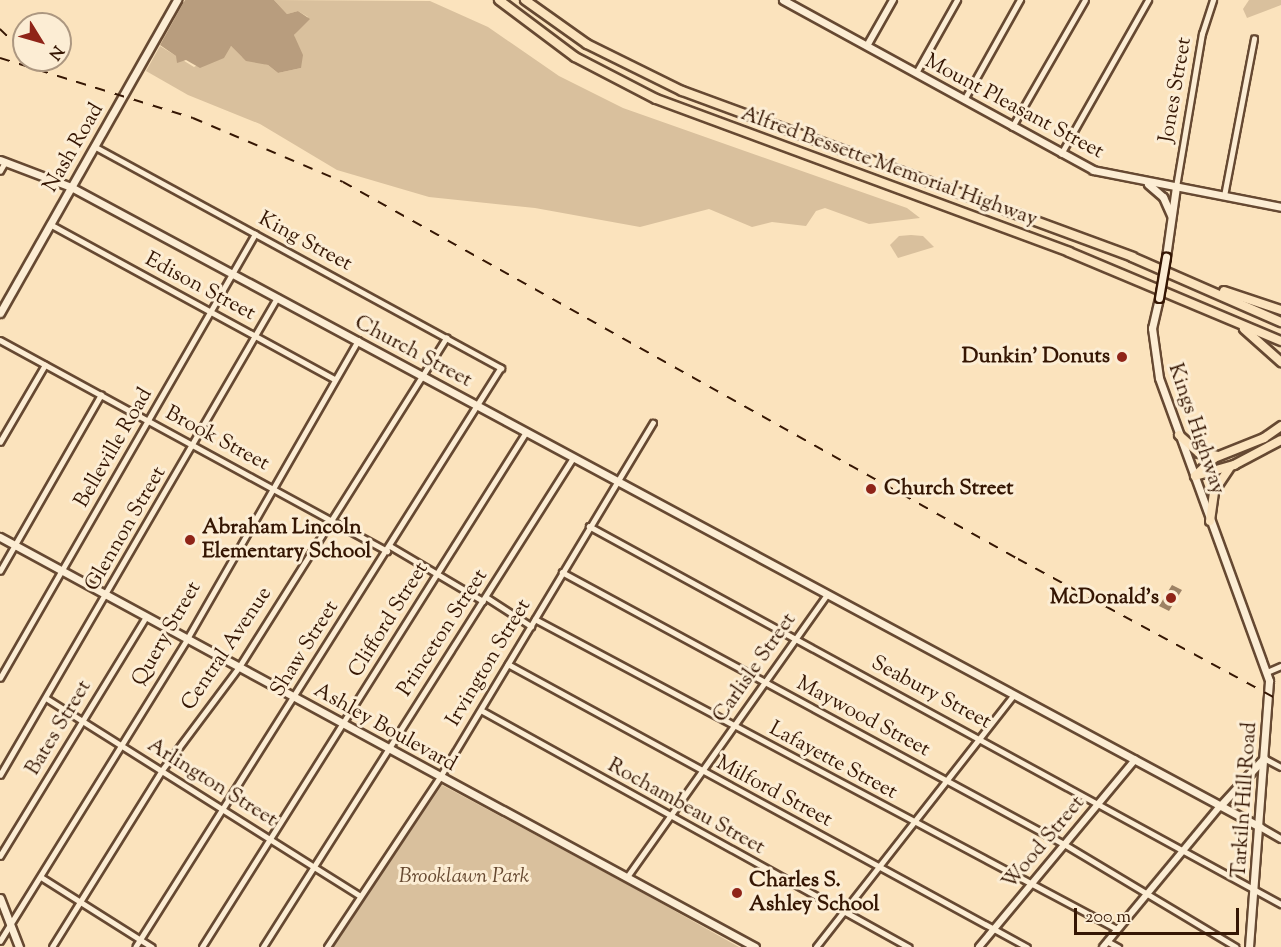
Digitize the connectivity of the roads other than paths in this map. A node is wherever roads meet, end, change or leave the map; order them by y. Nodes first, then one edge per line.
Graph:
1 (177, 0) edge
2 (499, 0) edge
3 (525, 0) edge
4 (783, 0) edge
5 (893, 0) edge
6 (957, 0) edge
7 (1020, 0) edge
8 (1085, 0) edge
9 (1148, 0) edge
10 (1213, 0) edge
11 (1254, 39) dead end
12 (867, 46) junction
13 (916, 73) junction
14 (964, 100) junction
15 (1012, 127) junction
16 (94, 146) junction
17 (1061, 154) junction
18 (2, 161) edge
19 (0, 171) edge
20 (1144, 181) junction
21 (71, 187) junction
22 (1176, 187) junction
23 (1224, 196) junction
24 (1281, 207) edge
25 (1172, 217) junction
26 (50, 224) junction
27 (255, 234) junction
28 (234, 274) junction
29 (1185, 279) junction
30 (278, 298) junction
31 (1193, 302) junction
32 (1281, 310) edge
33 (211, 312) junction
34 (0, 313) edge
35 (1281, 322) edge
36 (256, 336) junction
37 (446, 338) junction
38 (0, 340) edge
39 (358, 341) junction
40 (1281, 341) edge
41 (1281, 362) edge
42 (45, 365) junction
43 (501, 368) joint
44 (422, 376) junction
45 (334, 379) junction
46 (101, 395) junction
47 (478, 406) junction
48 (149, 422) junction
49 (653, 423) dead end
50 (1281, 426) edge
51 (526, 432) junction
52 (1179, 435) junction
53 (1281, 440) edge
54 (0, 442) edge
55 (194, 446) junction
56 (1217, 456) junction
57 (573, 458) junction
58 (1234, 465) junction
59 (1195, 476) junction
60 (616, 481) junction
61 (272, 488) junction
62 (332, 521) junction
63 (1210, 521) junction
64 (589, 526) junction
65 (0, 537) edge
66 (15, 545) junction
67 (390, 546) junction
68 (387, 551) junction
69 (0, 571) edge
70 (62, 572) junction
71 (562, 572) junction
72 (438, 573) junction
73 (106, 595) junction
74 (827, 595) junction
75 (484, 599) junction
76 (146, 617) junction
77 (535, 619) junction
78 (531, 626) junction
79 (187, 639) junction
80 (796, 639) junction
81 (508, 664) junction
82 (1281, 666) edge
83 (239, 667) junction
84 (1267, 672) junction
85 (0, 678) edge
86 (765, 682) junction
87 (1013, 696) junction
88 (295, 697) junction
89 (46, 698) junction
90 (481, 710) junction
91 (82, 721) junction
92 (343, 723) junction
93 (734, 726) junction
94 (980, 738) junction
95 (120, 744) junction
96 (390, 749) junction
97 (1264, 758) junction
98 (1135, 760) junction
99 (1281, 767) edge
100 (162, 770) junction
101 (701, 772) junction
102 (0, 775) edge
103 (440, 777) junction
104 (948, 781) junction
105 (1099, 802) junction
106 (1220, 806) junction
107 (223, 810) junction
108 (669, 817) junction
109 (914, 823) junction
110 (1260, 827) junction
111 (270, 838) junction
112 (1281, 839) edge
113 (1065, 844) junction
114 (1184, 851) junction
115 (0, 856) edge
116 (315, 867) junction
117 (879, 867) junction
118 (41, 877) junction
119 (627, 877) junction
120 (1029, 886) junction
121 (1255, 891) junction
122 (1147, 893) junction
123 (360, 896) junction
124 (0, 898) edge
125 (79, 901) junction
126 (1281, 904) edge
127 (843, 912) junction
128 (11, 925) junction
129 (993, 929) junction
130 (1117, 929) junction
131 (141, 940) junction
132 (0, 941) edge
133 (1105, 944) edge
134 (19, 947) edge
135 (52, 947) edge
136 (136, 947) edge
137 (152, 947) edge
138 (202, 947) edge
139 (264, 947) edge
140 (327, 947) edge
141 (755, 947) edge
142 (816, 947) edge
143 (909, 947) edge
144 (979, 947) edge
145 (1027, 947) edge
146 (1118, 947) edge
147 (1236, 947) edge
148 (1249, 947) edge

1 - 16 main road, Nash Road
2 - 31 highway, Alfred Bessette Memorial Highway
3 - 29 highway, Alfred Bessette Memorial Highway
4 - 12 main road, Mount Pleasant Street
5 - 12 street
6 - 13 street
7 - 14 street
8 - 15 street
9 - 17 street
10 - 22 street, Jones Street
11 - 23 street
12 - 13 main road, Mount Pleasant Street
13 - 14 main road, Mount Pleasant Street
14 - 15 main road, Mount Pleasant Street
15 - 17 main road, Mount Pleasant Street
16 - 21 main road, Nash Road
16 - 27 street, King Street
17 - 20 main road, Mount Pleasant Street
18 - 19 street
18 - 21 main road, Church Street
20 - 22 main road, Mount Pleasant Street
20 - 25 main road
21 - 26 main road, Nash Road
21 - 28 main road, Church Street
22 - 23 main road, Mount Pleasant Street
22 - 25 main road, Kings Highway
23 - 24 main road, Mount Pleasant Street
25 - 52 main road, Kings Highway, bridge
26 - 33 street, Edison Street
26 - 34 main road, Nash Road
27 - 28 street, Belleville Road
27 - 37 street, King Street
28 - 30 main road, Church Street
28 - 33 street, Belleville Road
29 - 32 highway
29 - 35 highway, Alfred Bessette Memorial Highway
30 - 36 street, Glennon Street
30 - 39 main road, Church Street
31 - 40 highway, Alfred Bessette Memorial Highway
31 - 41 highway
33 - 36 street, Edison Street
33 - 48 street, Belleville Road
36 - 45 street, Edison Street
36 - 55 street, Glennon Street
37 - 43 street, King Street
37 - 44 street, Central Avenue
38 - 42 street, Brook Street
39 - 44 main road, Church Street
39 - 45 street, Query Street
42 - 46 street, Brook Street
42 - 54 street
43 - 47 street, Shaw Street
44 - 47 main road, Church Street
44 - 62 street, Central Avenue
45 - 61 street, Query Street
46 - 48 street, Brook Street
46 - 66 street
47 - 51 main road, Church Street
47 - 67 street, Shaw Street
48 - 55 street, Brook Street
48 - 70 street, Belleville Road
49 - 60 street, Irvington Street
50 - 56 highway
51 - 57 main road, Church Street
51 - 72 street, Clifford Street
52 - 56 highway
52 - 59 main road, Kings Highway
53 - 58 highway
55 - 61 street, Brook Street
55 - 73 street, Glennon Street
56 - 59 highway
57 - 60 main road, Church Street
57 - 75 street, Princeton Street
58 - 59 highway
58 - 63 highway
59 - 63 main road, Kings Highway
60 - 64 street, Irvington Street
60 - 74 main road, Church Street
61 - 62 street, Brook Street
61 - 79 street, Query Street
62 - 68 street, Brook Street
62 - 83 street, Central Avenue
63 - 84 main road, Kings Highway
64 - 71 street, Irvington Street
64 - 80 street, Seabury Street
65 - 66 main road, Ashley Boulevard
66 - 69 street
66 - 70 main road, Ashley Boulevard
67 - 68 street, Shaw Street
67 - 72 street
68 - 88 street, Shaw Street
70 - 73 main road, Ashley Boulevard
70 - 85 street, Belleville Road
71 - 77 street, Irvington Street
71 - 86 street, Maywood Street
72 - 75 street
72 - 92 street, Clifford Street
73 - 76 main road, Ashley Boulevard
73 - 89 street, Glennon Street
74 - 80 street, Carlisle Street
74 - 87 main road, Church Street
75 - 78 street
75 - 96 street, Princeton Street
76 - 79 main road, Ashley Boulevard
76 - 91 street, Bates Street
77 - 78 street, Irvington Street
77 - 93 street, Lafayette Street
78 - 81 street, Irvington Street
79 - 83 main road, Ashley Boulevard
79 - 95 street, Query Street
80 - 86 street, Carlisle Street
80 - 94 street, Seabury Street
81 - 90 street, Irvington Street
81 - 101 street, Milford Street
82 - 84 street
83 - 88 main road, Ashley Boulevard
83 - 100 street, Central Avenue
84 - 97 main road, Tarkiln Hill Road
86 - 93 street, Carlisle Street
86 - 104 street, Maywood Street
87 - 94 street
87 - 98 main road, Church Street
88 - 92 main road, Ashley Boulevard
88 - 107 street, Shaw Street
89 - 91 street, Arlington Street
89 - 102 street, Glennon Street
90 - 103 street, Irvington Street
90 - 108 street, Rochambeau Street
91 - 95 street, Arlington Street
91 - 115 street, Bates Street
92 - 96 main road, Ashley Boulevard
92 - 111 street, Clifford Street
93 - 101 street, Carlisle Street
93 - 109 street, Lafayette Street
94 - 104 street
94 - 105 street, Seabury Street
95 - 100 street, Arlington Street
95 - 118 street, Query Street
96 - 103 main road, Ashley Boulevard
96 - 116 street, Princeton Street
97 - 99 street
97 - 106 main road
97 - 110 main road, Tarkiln Hill Road
98 - 105 street, Wood Street
98 - 106 main road, Church Street
100 - 107 street, Arlington Street
100 - 125 street, Central Avenue
101 - 108 street, Carlisle Street
101 - 117 street, Milford Street
103 - 119 main road, Ashley Boulevard
103 - 123 street, Irvington Street
104 - 109 street
104 - 113 street, Maywood Street
105 - 113 street, Wood Street
105 - 114 street, Seabury Street
106 - 110 main road, Church Street
106 - 114 street
107 - 111 street, Arlington Street
107 - 131 street, Shaw Street
108 - 119 street, Carlisle Street
108 - 127 street, Rochambeau Street
109 - 117 street
109 - 120 street, Lafayette Street
110 - 112 street, Church Street
110 - 121 main road, Tarkiln Hill Road
111 - 116 street, Arlington Street
111 - 138 street, Clifford Street
113 - 120 street, Wood Street
113 - 122 street, Maywood Street
114 - 121 street, Seabury Street
114 - 122 street
116 - 123 street, Arlington Street
116 - 139 street, Princeton Street
117 - 127 street
117 - 129 street, Milford Street
118 - 125 street
118 - 128 street, Query Street
119 - 141 main road, Ashley Boulevard
120 - 129 street, Wood Street
120 - 130 street, Lafayette Street
121 - 126 street, Seabury Street
121 - 148 main road, Tarkiln Hill Road
122 - 130 street
122 - 147 street, Maywood Street
123 - 140 street, Irvington Street
124 - 128 main road
125 - 131 street
125 - 135 street, Central Avenue
127 - 142 street
127 - 143 street, Rochambeau Street
128 - 132 street, Query Street
128 - 134 main road
129 - 144 street, Wood Street
129 - 145 street, Milford Street
130 - 133 street
131 - 136 street, Shaw Street
131 - 137 street
133 - 146 street

